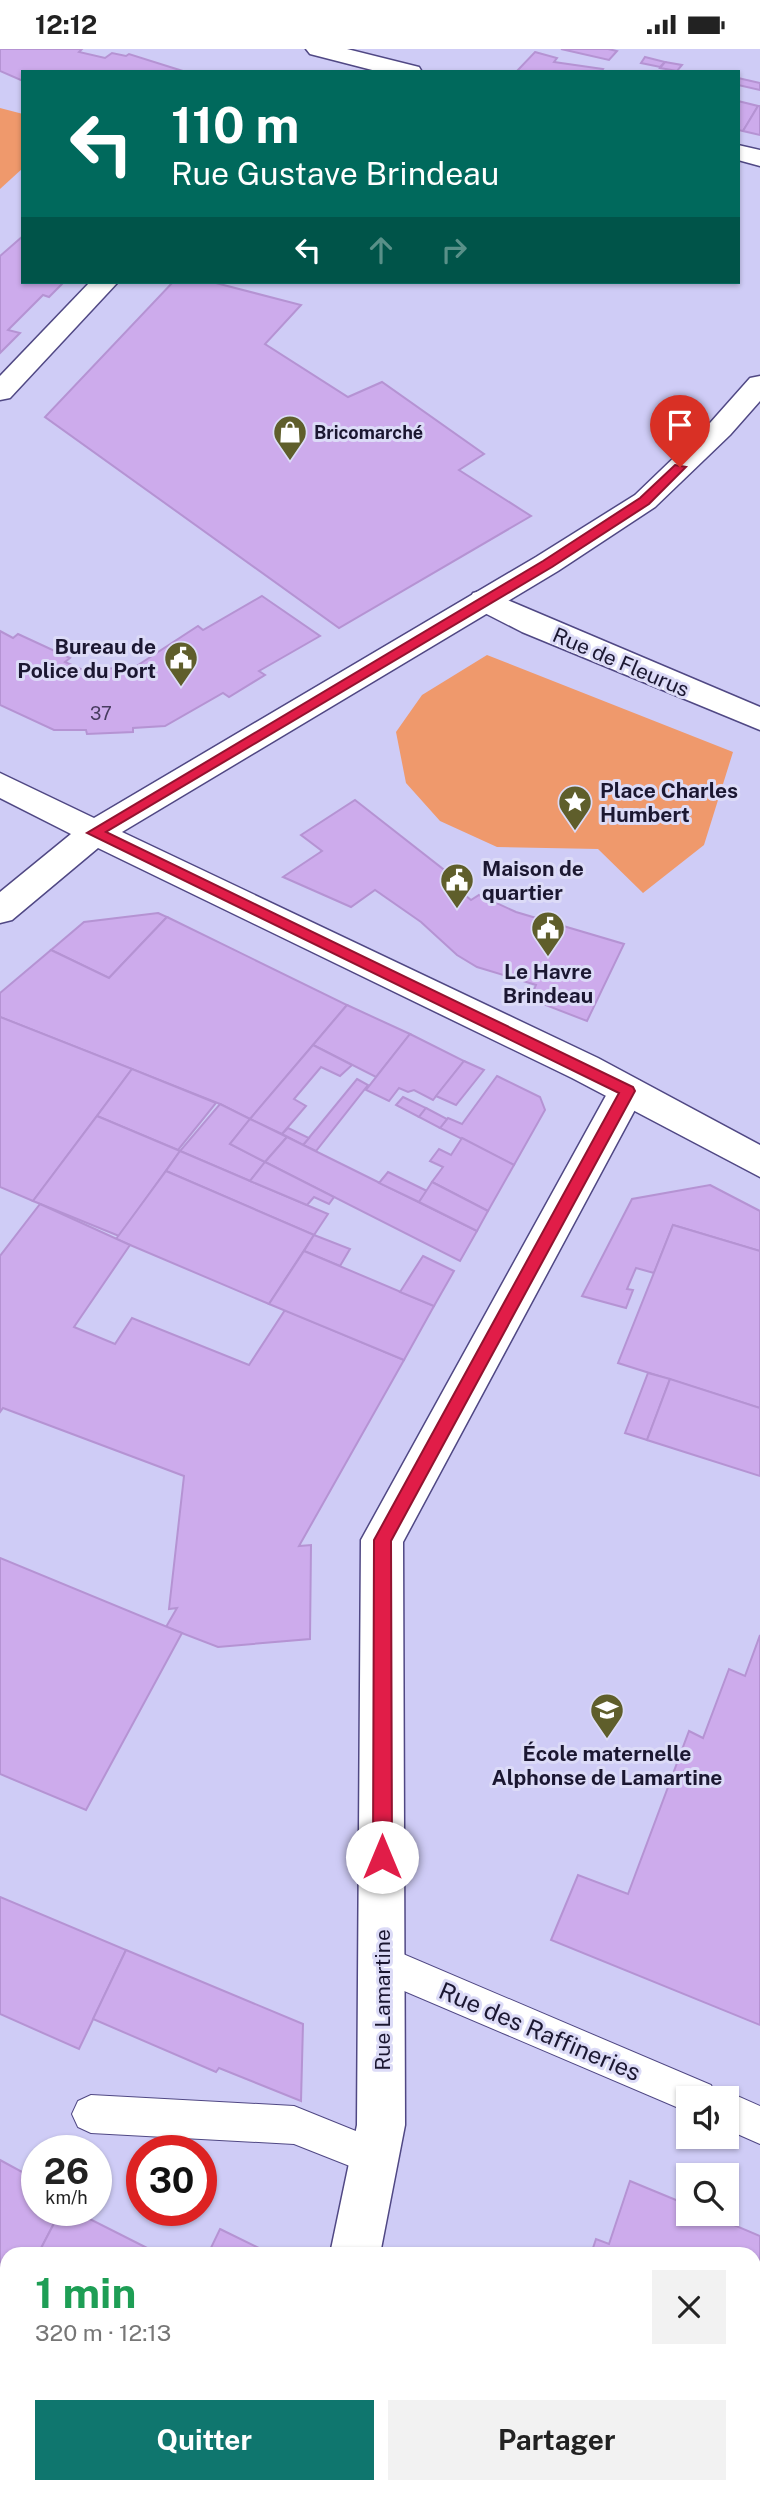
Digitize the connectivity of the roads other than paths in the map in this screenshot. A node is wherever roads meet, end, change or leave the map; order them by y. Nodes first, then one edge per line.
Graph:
1 (325, 51) edge
2 (313, 70) edge
3 (402, 70) edge
4 (740, 152) edge
5 (760, 157) edge
6 (103, 284) edge
7 (760, 384) edge
8 (0, 392) edge
9 (484, 600) junction
10 (760, 719) edge
11 (0, 785) edge
12 (94, 833) junction
13 (0, 911) edge
14 (627, 1091) junction
15 (760, 1162) edge
16 (382, 1963) junction
17 (676, 2089) edge
18 (90, 2114) dead end
19 (739, 2116) edge
20 (760, 2125) edge
21 (375, 2157) junction
22 (356, 2247) edge

1 - 2 street
1 - 3 street
4 - 5 street
6 - 8 street
7 - 9 street
9 - 10 street, Rue de Fleurus
9 - 12 street
11 - 12 street
12 - 13 street
12 - 14 street
14 - 15 street
14 - 16 street, Rue Lamartine
16 - 17 lane, Rue des Raffineries
16 - 21 street, Rue Lamartine
18 - 21 lane
19 - 20 lane
21 - 22 street, Rue Lamartine

